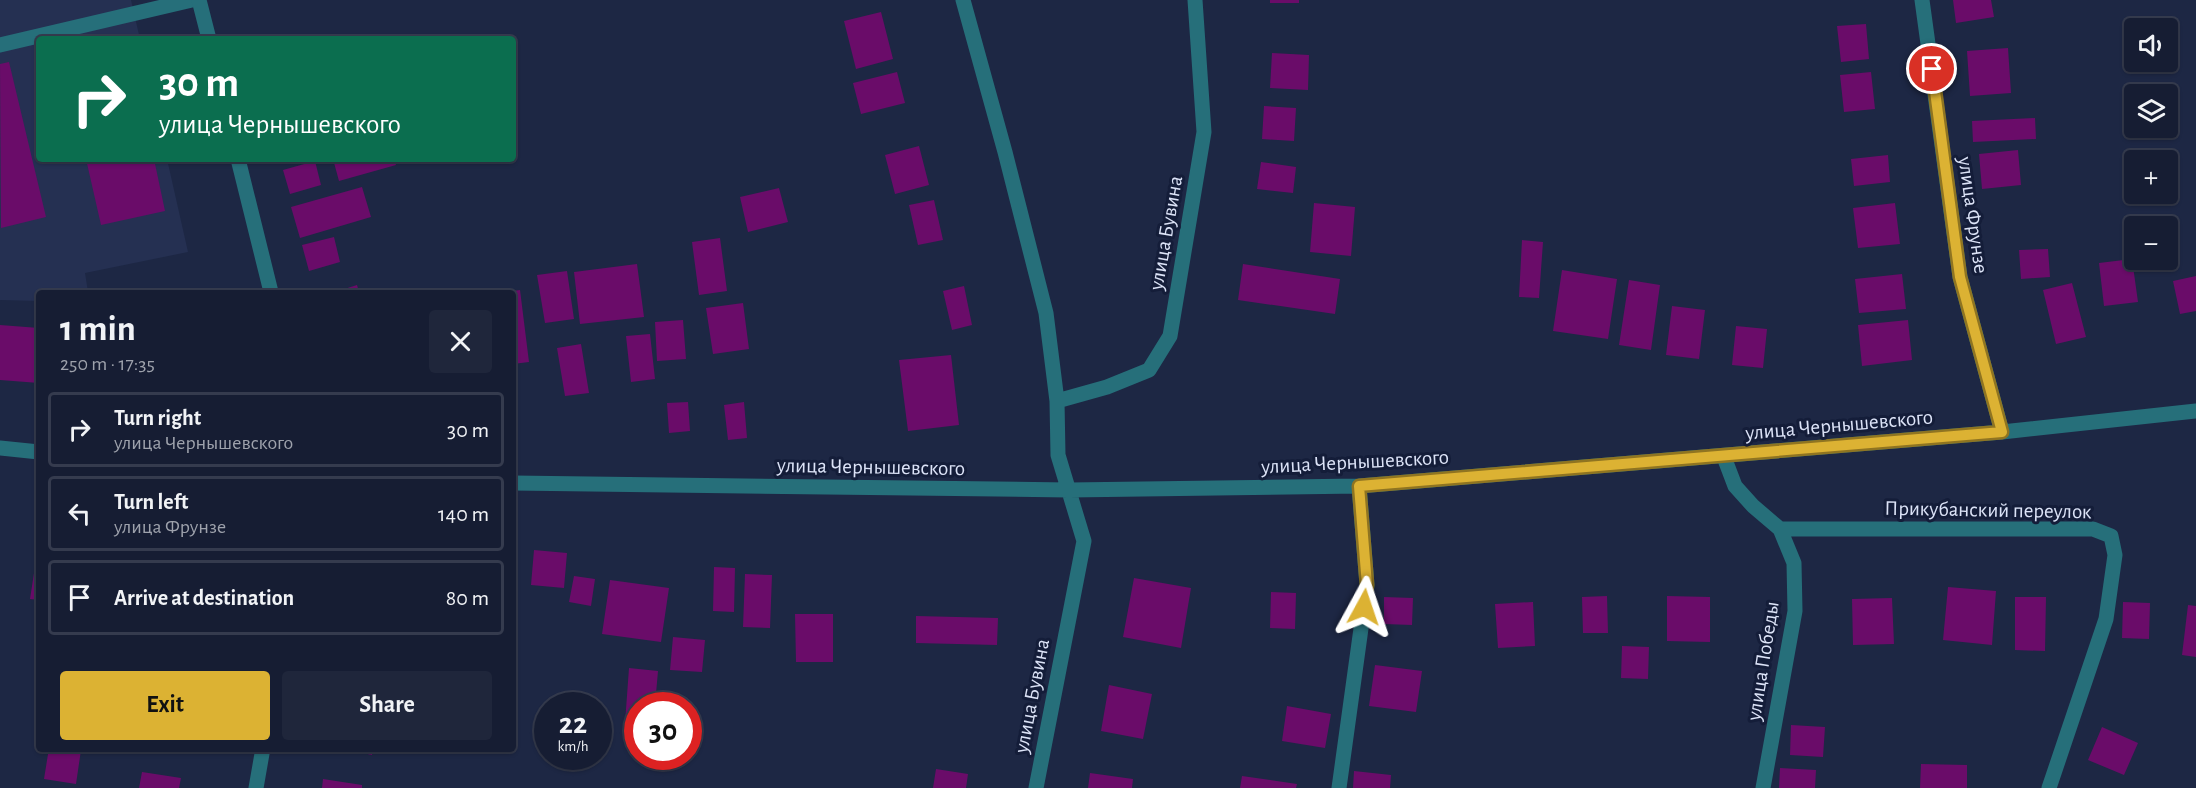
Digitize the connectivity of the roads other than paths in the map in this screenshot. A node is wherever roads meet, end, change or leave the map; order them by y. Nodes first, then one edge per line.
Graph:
1 (192, 0) edge
2 (199, 0) edge
3 (963, 0) edge
4 (1195, 0) edge
5 (1922, 0) edge
6 (38, 36) edge
7 (208, 36) edge
8 (36, 37) edge
9 (0, 45) edge
10 (239, 162) edge
11 (271, 290) edge
12 (1057, 401) junction
13 (2196, 411) edge
14 (2002, 432) junction
15 (0, 448) edge
16 (36, 453) edge
17 (1724, 457) junction
18 (516, 483) edge
19 (1359, 486) junction
20 (1069, 490) junction
21 (1780, 530) junction
22 (262, 752) edge
23 (256, 788) edge
24 (1036, 788) edge
25 (1339, 788) edge
26 (1762, 788) edge
27 (2049, 788) edge

1 - 6 street
2 - 7 street
3 - 12 street, улица Бувина
4 - 12 street, улица Бувина
5 - 14 street, улица Фрунзе
8 - 9 street
10 - 11 street
12 - 20 street, улица Бувина
13 - 14 street, улица Чернышевского
14 - 17 street, улица Чернышевского
15 - 16 street
17 - 19 street, улица Чернышевского
17 - 21 street, улица Победы
18 - 20 street, улица Чернышевского
19 - 20 street, улица Чернышевского
19 - 25 street
20 - 24 street, улица Бувина
21 - 26 street, улица Победы
21 - 27 street, Прикубанский переулок
22 - 23 street

